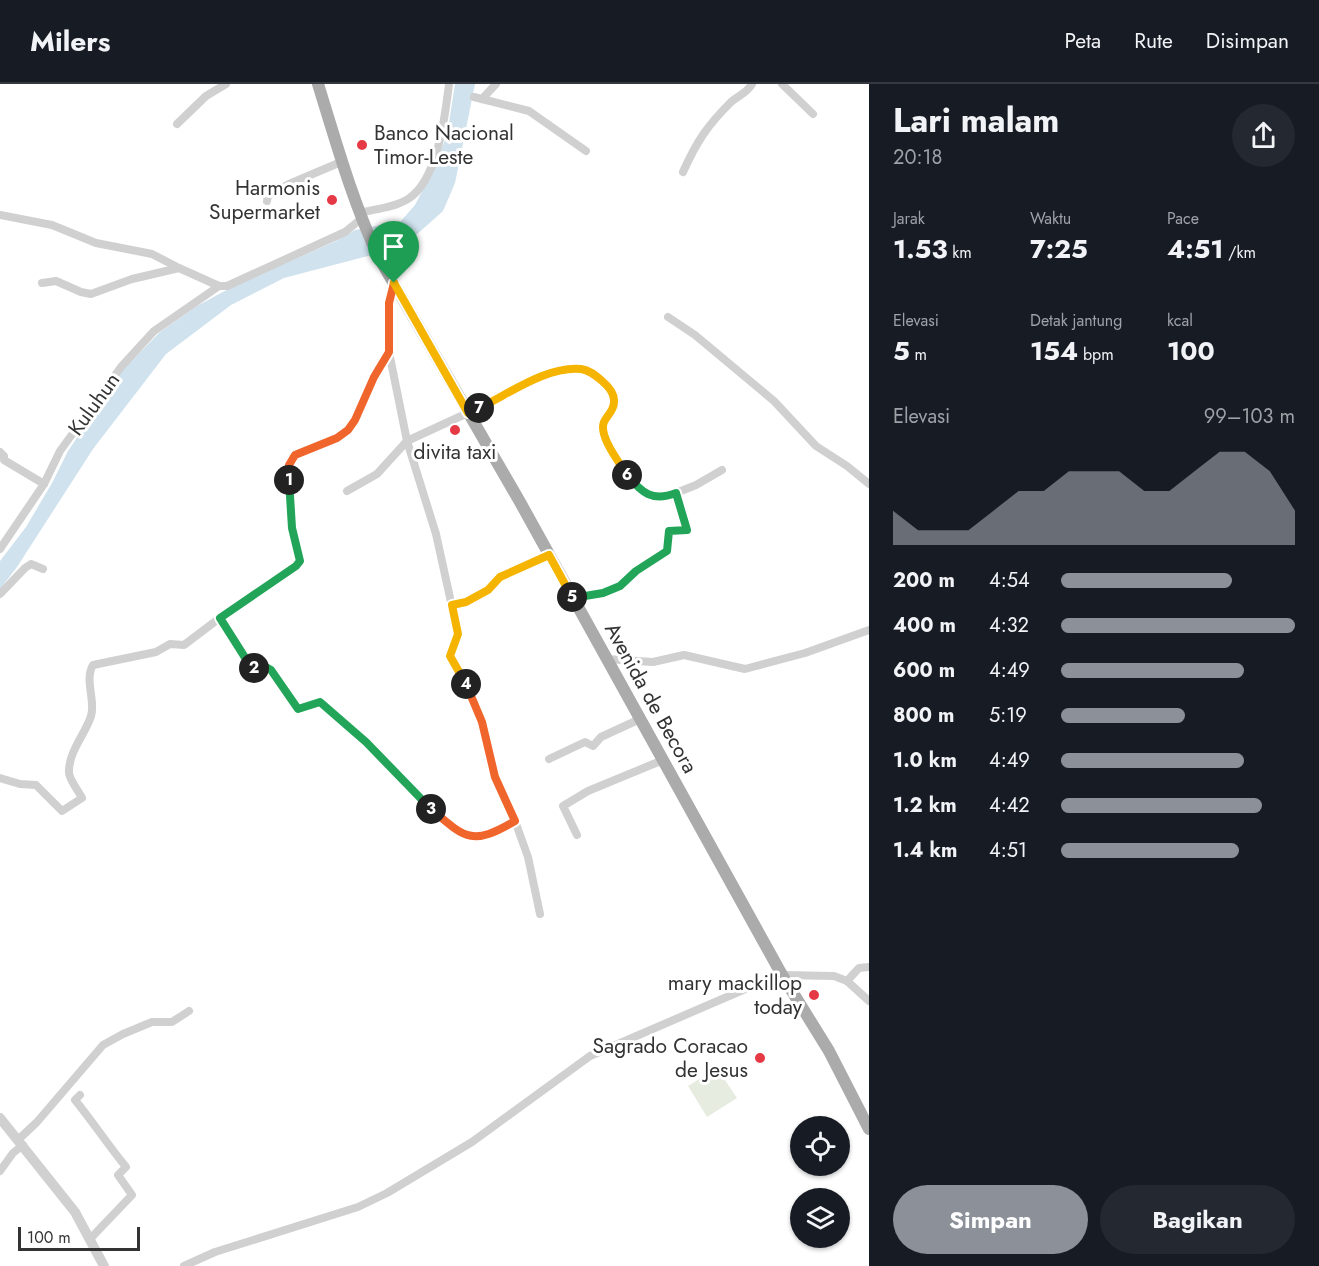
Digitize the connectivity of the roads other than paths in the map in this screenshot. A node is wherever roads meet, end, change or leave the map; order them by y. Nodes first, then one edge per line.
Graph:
1 (226, 84) edge
2 (318, 84) edge
3 (449, 84) edge
4 (496, 84) edge
5 (752, 84) edge
6 (782, 84) edge
7 (813, 114) dead end
8 (177, 124) dead end
9 (586, 151) dead end
10 (341, 162) junction
11 (683, 172) dead end
12 (267, 201) dead end
13 (0, 215) edge
14 (361, 218) junction
15 (179, 268) junction
16 (42, 283) dead end
17 (394, 283) junction
18 (219, 286) junction
19 (669, 317) dead end
20 (389, 352) junction
21 (468, 413) junction
22 (407, 441) junction
23 (0, 452) edge
24 (722, 470) dead end
25 (44, 484) junction
26 (869, 484) edge
27 (347, 491) dead end
28 (676, 493) junction
29 (0, 549) edge
30 (549, 555) junction
31 (43, 569) dead end
32 (0, 594) edge
33 (573, 598) junction
34 (452, 605) junction
35 (220, 618) junction
36 (869, 630) edge
37 (607, 659) junction
38 (640, 719) junction
39 (549, 759) dead end
40 (663, 760) junction
41 (0, 778) edge
42 (515, 821) junction
43 (577, 835) dead end
44 (540, 914) dead end
45 (869, 967) edge
46 (782, 975) junction
47 (847, 981) junction
48 (869, 1000) edge
49 (189, 1011) dead end
50 (80, 1095) dead end
51 (0, 1118) edge
52 (869, 1129) edge
53 (21, 1142) junction
54 (0, 1171) edge
55 (90, 1239) junction
56 (104, 1266) edge
57 (184, 1266) edge

1 - 8 street
2 - 10 main road
3 - 14 street, Kuluhun
4 - 9 street
5 - 11 street
6 - 7 street
10 - 12 street
10 - 14 main road
13 - 15 street
14 - 17 main road, Avenida de Becora
14 - 18 street, Kuluhun
15 - 16 street
15 - 18 street
17 - 20 street
17 - 21 main road, Avenida de Becora
18 - 25 street, Kuluhun
19 - 26 street
20 - 22 street
20 - 35 street
21 - 22 street
21 - 28 street
21 - 30 main road, Avenida de Becora
22 - 27 street
22 - 34 street
23 - 25 street
24 - 28 street
25 - 29 street, Kuluhun
28 - 33 street
30 - 33 main road, Avenida de Becora
30 - 34 street
31 - 32 street
33 - 37 main road, Avenida de Becora
34 - 42 street
35 - 41 street
35 - 42 street
36 - 37 street
37 - 38 main road, Avenida de Becora
38 - 39 street
38 - 40 main road, Avenida de Becora
40 - 43 street
40 - 46 main road, Avenida de Becora
42 - 44 street
45 - 47 street
46 - 47 street
46 - 52 main road, Avenida de Becora
46 - 57 street
47 - 48 street
49 - 53 street
50 - 55 street
51 - 53 street
53 - 54 street
53 - 55 street
55 - 56 street

